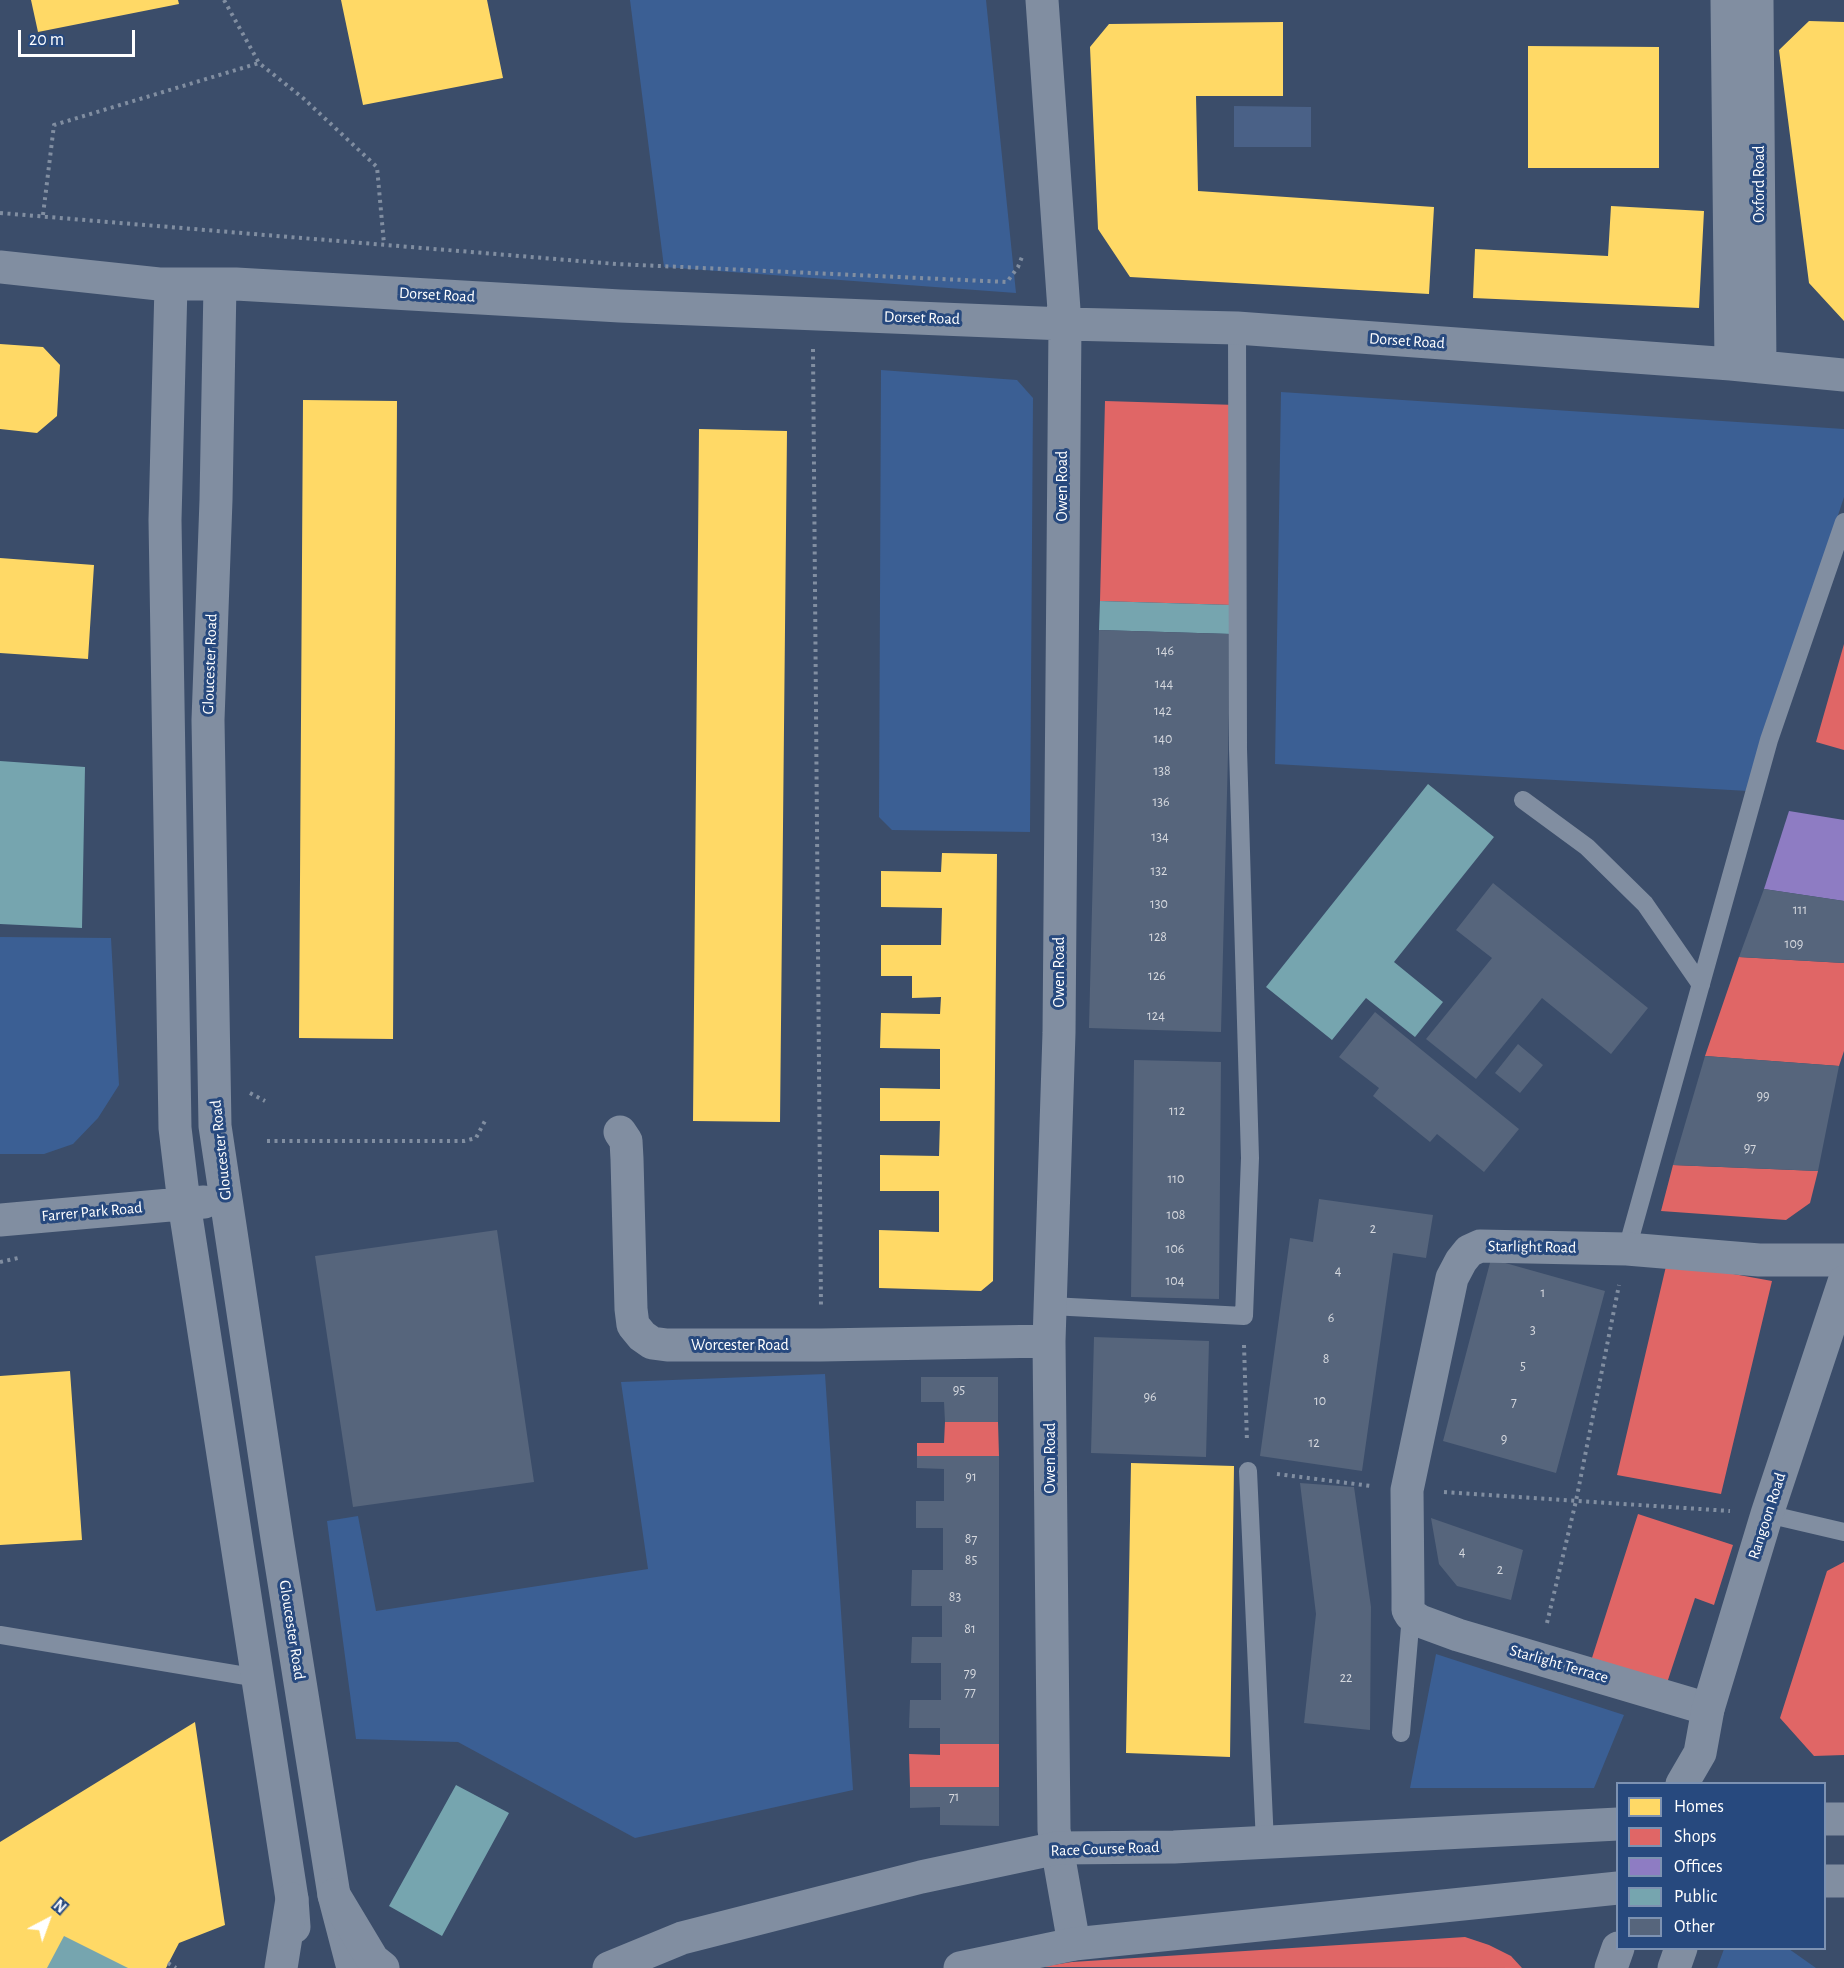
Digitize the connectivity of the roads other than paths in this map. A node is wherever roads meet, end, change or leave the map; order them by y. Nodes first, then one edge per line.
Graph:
1 (1042, 0) edge
2 (1726, 0) edge
3 (1758, 0) edge
4 (0, 267) edge
5 (171, 285) junction
6 (220, 285) junction
7 (1065, 324) junction
8 (1237, 328) junction
9 (1746, 366) junction
10 (1844, 375) edge
11 (1844, 522) edge
12 (1523, 800) dead end
13 (1701, 985) junction
14 (620, 1132) dead end
15 (226, 1201) junction
16 (184, 1203) junction
17 (0, 1220) edge
18 (1627, 1249) junction
19 (1844, 1260) edge
20 (1844, 1282) edge
21 (1051, 1306) junction
22 (1049, 1341) junction
23 (1248, 1471) road end
24 (1767, 1514) junction
25 (1844, 1532) edge
26 (1411, 1615) junction
27 (0, 1635) edge
28 (258, 1678) junction
29 (1708, 1709) junction
30 (1401, 1733) dead end
31 (1704, 1768) edge
32 (1685, 1782) edge
33 (1826, 1819) edge
34 (1844, 1819) edge
35 (1616, 1824) edge
36 (1265, 1843) junction
37 (1057, 1848) junction
38 (1826, 1881) edge
39 (1844, 1881) edge
40 (1616, 1888) edge
41 (334, 1895) junction
42 (292, 1899) junction
43 (1074, 1944) junction
44 (1616, 1950) edge
45 (1680, 1950) edge
46 (281, 1968) edge
47 (297, 1968) edge
48 (353, 1968) edge
49 (382, 1968) edge
50 (609, 1968) edge
51 (960, 1968) edge
52 (1611, 1968) edge
53 (1674, 1968) edge

1 - 7 street, Owen Road
2 - 9 street, Oxford Road
3 - 9 street, Oxford Road
4 - 5 street, Dorset Road
5 - 6 street, Dorset Road
5 - 16 street
6 - 7 street, Dorset Road
6 - 15 street, Gloucester Road
7 - 8 street, Dorset Road
7 - 21 street, Owen Road
8 - 9 street, Dorset Road
8 - 21 lane
9 - 10 street, Dorset Road
11 - 13 lane
12 - 13 lane
13 - 18 lane
14 - 22 street, Worcester Road
15 - 16 street, Farrer Park Road
15 - 41 street, Gloucester Road
16 - 17 street, Farrer Park Road
16 - 28 street
18 - 19 street, Starlight Road
18 - 26 street, Starlight Road
20 - 24 street, Rangoon Road
21 - 22 street, Owen Road
22 - 37 street, Owen Road
23 - 36 lane
24 - 25 lane
24 - 29 street, Rangoon Road
26 - 29 street, Starlight Terrace
26 - 30 lane, Starlight Road
27 - 28 lane
28 - 42 street
29 - 31 street, Rangoon Road
31 - 32 street, Rangoon Road
33 - 34 street
35 - 36 street, Race Course Road
36 - 37 street, Race Course Road
37 - 43 street, Owen Road
37 - 50 street, Race Course Road
38 - 39 street
40 - 43 street
41 - 48 street, Gloucester Road
41 - 49 street
42 - 46 street
42 - 47 street
43 - 51 street
44 - 52 street
45 - 53 street

